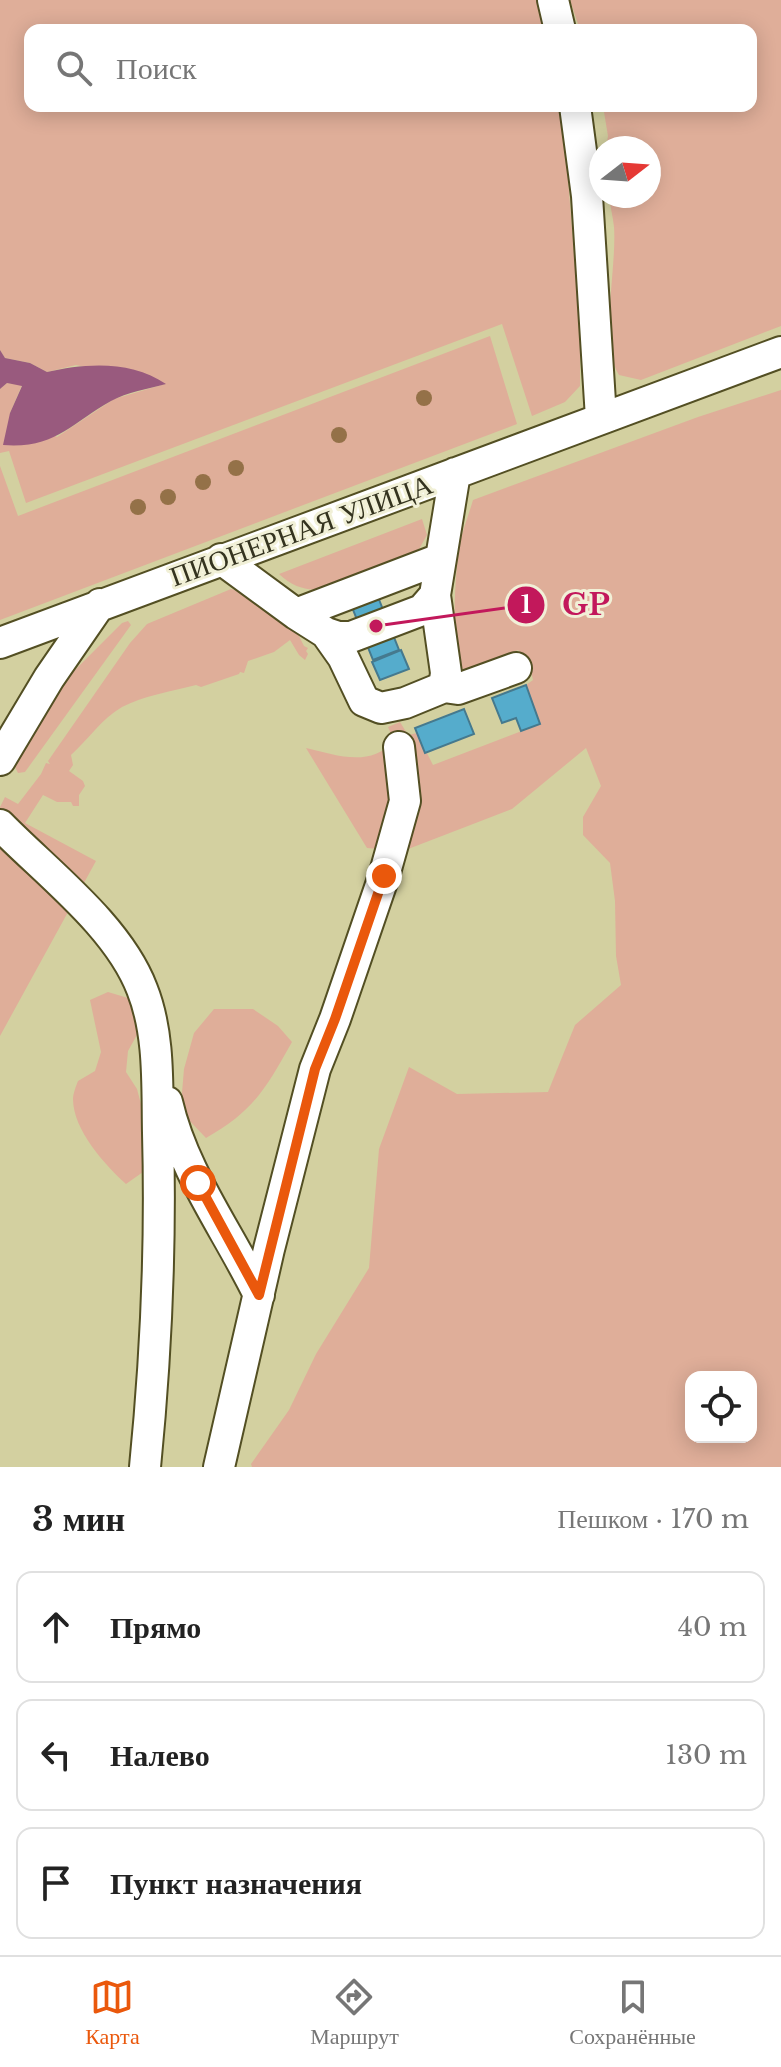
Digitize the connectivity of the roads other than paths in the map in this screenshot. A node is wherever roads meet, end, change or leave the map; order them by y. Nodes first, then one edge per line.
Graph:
1 (553, 0) edge
2 (559, 24) edge
3 (576, 112) edge
4 (781, 352) edge
5 (781, 364) edge
6 (700, 384) junction
7 (601, 418) junction
8 (455, 473) junction
9 (221, 559) junction
10 (440, 559) junction
11 (435, 595) junction
12 (100, 604) junction
13 (296, 614) junction
14 (326, 633) junction
15 (0, 643) edge
16 (516, 668) dead end
17 (444, 687) junction
18 (399, 747) dead end
19 (0, 760) edge
20 (0, 825) edge
21 (157, 1053) junction
22 (259, 1295) junction
23 (145, 1467) edge
24 (219, 1467) edge

1 - 2 street
3 - 7 street
4 - 6 street
5 - 6 street
6 - 7 street, ПИОНЕРНАЯ УЛИЦА
7 - 8 street, ПИОНЕРНАЯ УЛИЦА
8 - 9 street, ПИОНЕРНАЯ УЛИЦА
8 - 10 street
9 - 12 street, ПИОНЕРНАЯ УЛИЦА
9 - 13 street
10 - 11 street
10 - 13 street
11 - 14 street
11 - 17 street
12 - 15 street, ПИОНЕРНАЯ УЛИЦА
12 - 19 street
13 - 14 street
14 - 17 street
16 - 17 street
18 - 22 street
20 - 21 street
21 - 22 street
21 - 23 street
22 - 24 street

